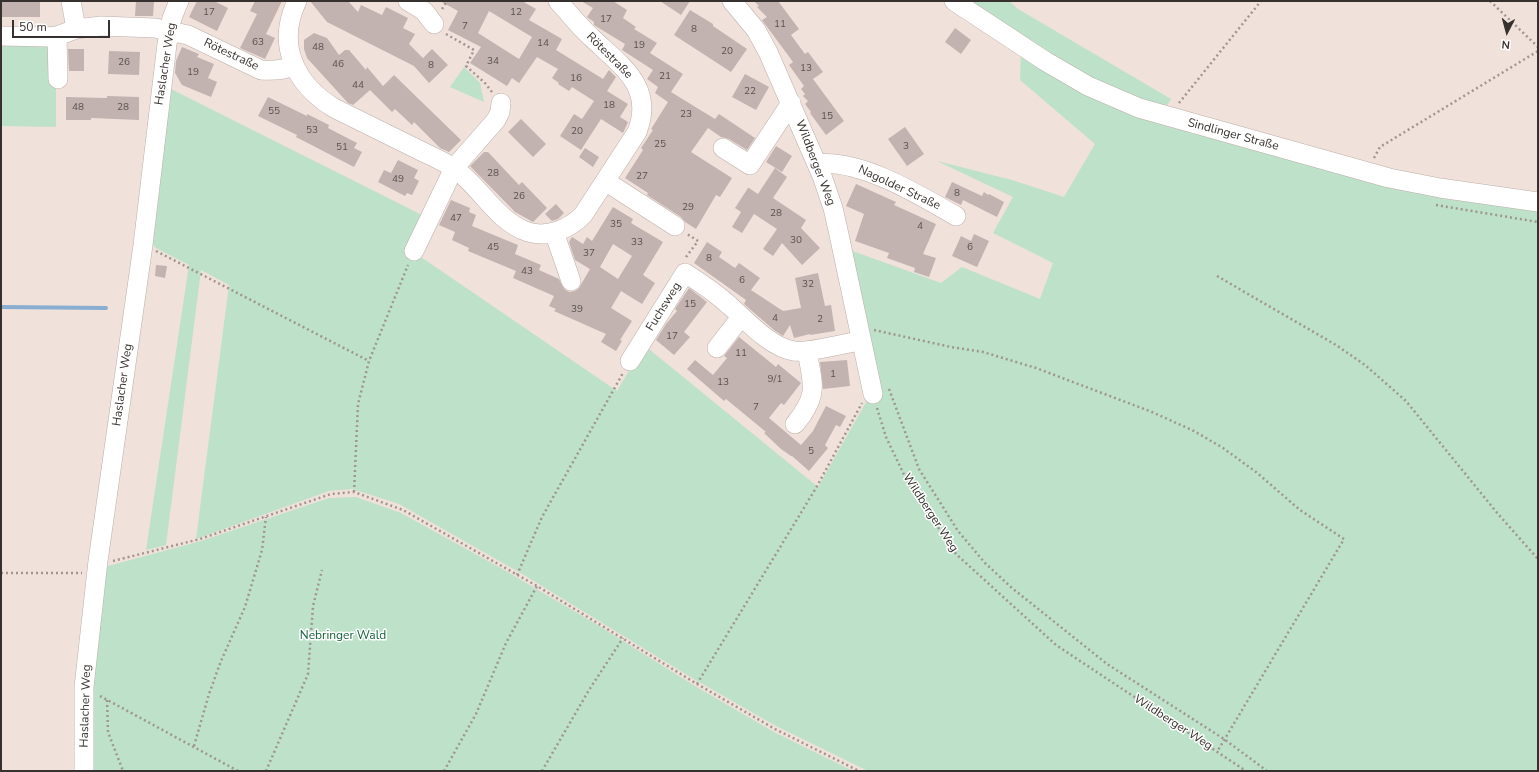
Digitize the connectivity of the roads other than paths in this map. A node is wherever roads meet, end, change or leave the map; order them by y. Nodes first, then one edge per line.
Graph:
1 (70, 1) edge
2 (179, 1) edge
3 (297, 1) edge
4 (408, 1) edge
5 (558, 1) edge
6 (732, 1) edge
7 (954, 1) edge
8 (434, 24) road end
9 (76, 29) junction
10 (169, 30) junction
11 (1, 36) edge
12 (57, 36) junction
13 (294, 66) junction
14 (58, 79) dead end
15 (501, 103) road end
16 (791, 103) junction
17 (723, 148) dead end
18 (817, 164) junction
19 (454, 168) junction
20 (605, 181) junction
21 (1538, 202) edge
22 (956, 216) dead end
23 (675, 226) road end
24 (554, 232) junction
25 (414, 252) road end
26 (571, 281) dead end
27 (741, 317) junction
28 (868, 339) junction
29 (716, 348) dead end
30 (807, 351) junction
31 (630, 360) road end
32 (880, 389) road end
33 (795, 424) dead end
34 (84, 771) edge

1 - 9 street
2 - 10 street, Haslacher Weg
3 - 13 street, Rötestraße
4 - 8 street
5 - 20 street, Rötestraße
6 - 16 street, Wildberger Weg
7 - 21 street, Sindlinger Straße
9 - 10 street, Rötestraße
9 - 12 street, Rötestraße
10 - 13 street, Rötestraße
10 - 34 street, Haslacher Weg
11 - 12 street, Rötestraße
12 - 14 street
13 - 19 street, Rötestraße
15 - 19 street
16 - 17 street
16 - 18 street, Wildberger Weg
18 - 22 street, Nagolder Straße
18 - 28 street, Wildberger Weg
19 - 24 street, Rötestraße
19 - 25 street
20 - 23 street
20 - 24 street, Rötestraße
24 - 26 street
27 - 29 street
27 - 30 street, Fuchsweg
27 - 31 street, Fuchsweg
28 - 30 street, Fuchsweg
28 - 32 street, Wildberger Weg
30 - 33 street

